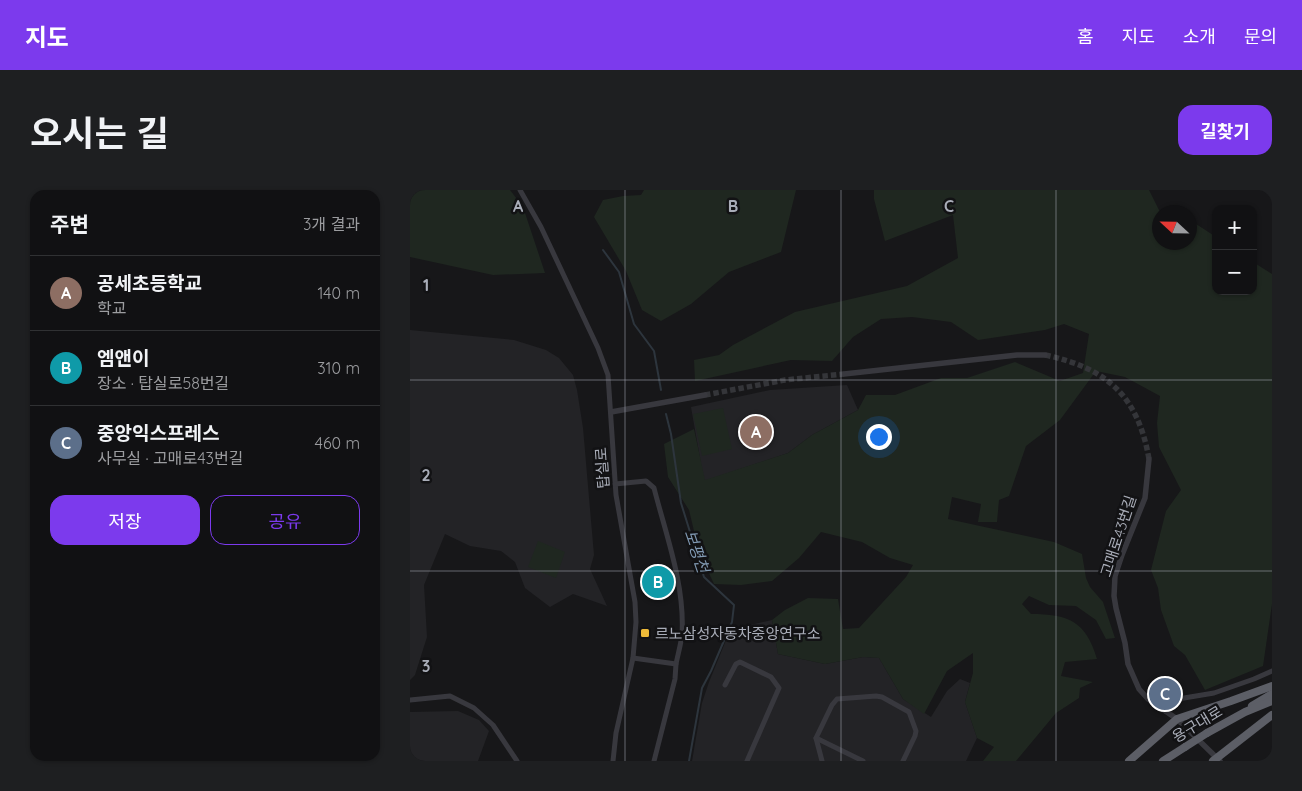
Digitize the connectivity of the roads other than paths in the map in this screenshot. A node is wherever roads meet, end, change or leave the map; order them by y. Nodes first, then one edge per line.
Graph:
1 (520, 190) edge
2 (1045, 356) tunnel mouth
3 (844, 374) tunnel mouth
4 (705, 395) tunnel mouth
5 (611, 412) junction
6 (1149, 459) tunnel mouth
7 (615, 484) junction
8 (633, 658) junction
9 (676, 664) junction
10 (1272, 671) edge
11 (725, 685) dead end
12 (1272, 686) edge
13 (1272, 694) edge
14 (410, 700) edge
15 (1272, 701) edge
16 (1165, 711) junction
17 (1245, 712) junction
18 (1272, 715) edge
19 (1177, 719) junction
20 (816, 738) junction
21 (1233, 747) junction
22 (1217, 760) edge
23 (518, 761) edge
24 (613, 761) edge
25 (654, 761) edge
26 (747, 761) edge
27 (822, 761) edge
28 (863, 761) edge
29 (903, 761) edge
30 (1129, 761) edge
31 (1164, 761) edge
32 (1229, 761) edge

1 - 5 street, 탑실로
2 - 3 street
4 - 5 street
5 - 7 street, 탑실로
6 - 16 street, 고매로43번길
7 - 8 street, 탑실로
7 - 9 street
8 - 9 street
8 - 24 street, 탑실로
9 - 25 street
10 - 16 street
11 - 26 street
12 - 19 highway
13 - 17 highway, 용구대로
14 - 23 street
15 - 17 highway, 용구대로
16 - 19 street, 고매로43번길
17 - 31 highway, 용구대로, bridge
18 - 21 highway
19 - 22 street, 고매로43번길
19 - 30 highway
20 - 27 street
20 - 28 street
20 - 29 street
21 - 22 highway
21 - 32 highway

